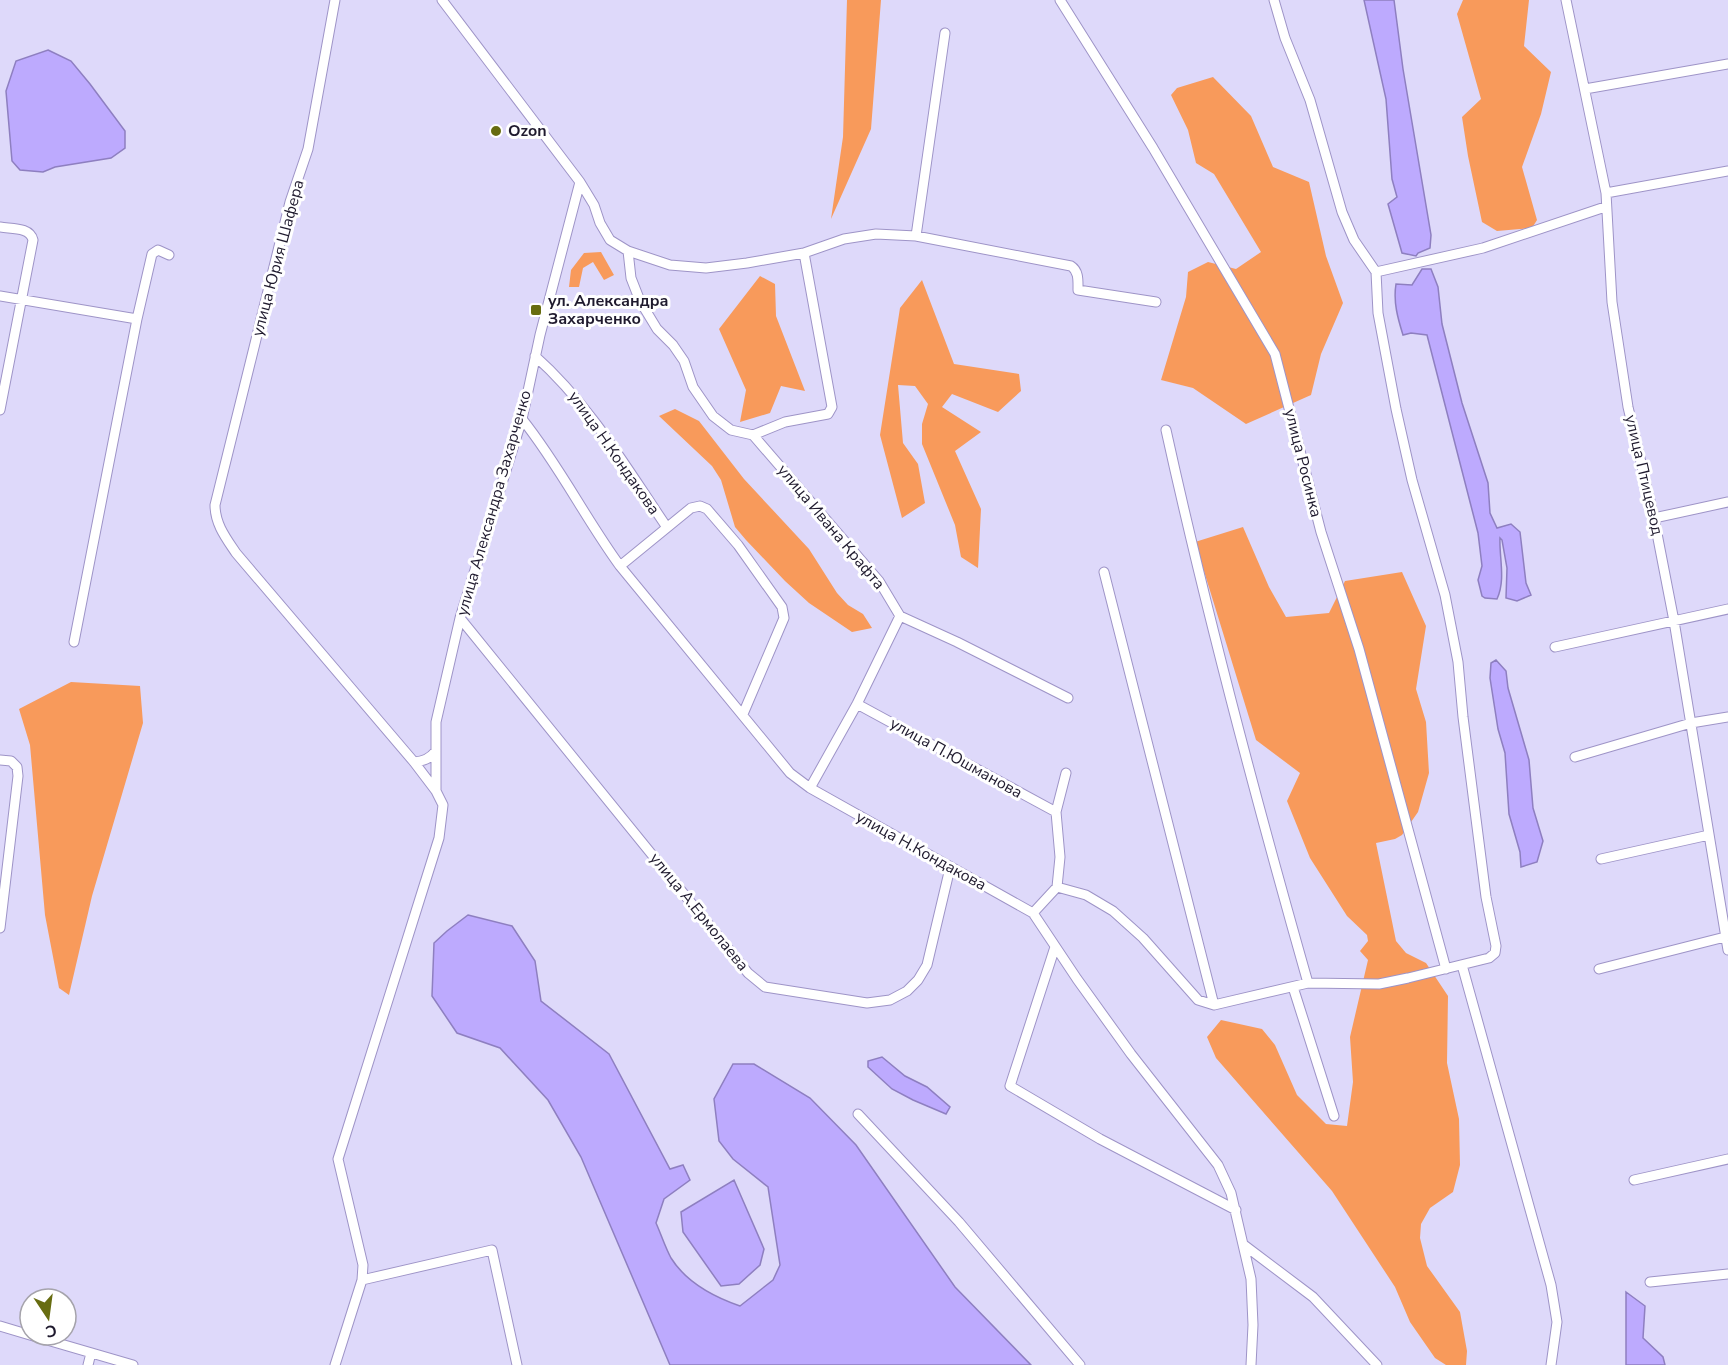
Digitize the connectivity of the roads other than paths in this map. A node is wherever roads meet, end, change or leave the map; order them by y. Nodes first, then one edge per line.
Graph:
1 (335, 0) edge
2 (442, 0) edge
3 (1060, 0) edge
4 (1274, 0) edge
5 (1566, 0) edge
6 (945, 33) dead end
7 (1728, 64) edge
8 (1585, 89) junction
9 (1728, 171) edge
10 (580, 182) junction
11 (1606, 194) junction
12 (1605, 207) junction
13 (0, 227) edge
14 (916, 236) junction
15 (628, 251) junction
16 (804, 253) junction
17 (169, 255) dead end
18 (1376, 272) junction
19 (0, 297) edge
20 (21, 299) junction
21 (1156, 302) dead end
22 (137, 319) junction
23 (536, 356) junction
24 (0, 410) edge
25 (522, 418) junction
26 (1166, 430) dead end
27 (753, 435) junction
28 (1728, 502) edge
29 (1654, 518) junction
30 (666, 526) junction
31 (620, 566) junction
32 (1104, 572) dead end
33 (1728, 609) edge
34 (900, 616) junction
35 (460, 618) junction
36 (1674, 621) junction
37 (74, 642) dead end
38 (1556, 647) dead end
39 (1068, 699) dead end
40 (856, 704) junction
41 (743, 714) junction
42 (1728, 717) edge
43 (1691, 723) junction
44 (436, 751) junction
45 (1575, 757) dead end
46 (0, 760) edge
47 (414, 762) junction
48 (1066, 773) dead end
49 (810, 788) junction
50 (436, 791) junction
51 (1056, 812) junction
52 (1710, 835) junction
53 (1601, 859) dead end
54 (950, 868) junction
55 (1057, 887) junction
56 (1033, 913) junction
57 (0, 928) edge
58 (1725, 938) junction
59 (1055, 947) junction
60 (1728, 950) edge
61 (1462, 965) junction
62 (1446, 969) junction
63 (1599, 969) dead end
64 (1308, 983) junction
65 (1293, 987) junction
66 (1214, 1005) junction
67 (858, 1114) dead end
68 (1334, 1116) dead end
69 (1728, 1159) edge
70 (1634, 1180) dead end
71 (1236, 1210) junction
72 (1244, 1245) junction
73 (1728, 1274) edge
74 (362, 1280) junction
75 (1650, 1282) dead end
76 (0, 1326) edge
77 (18, 1331) edge
78 (71, 1347) edge
79 (92, 1353) junction
80 (88, 1365) edge
81 (133, 1365) edge
82 (335, 1365) edge
83 (517, 1365) edge
84 (1080, 1365) edge
85 (1251, 1365) edge
86 (1377, 1365) edge
87 (1551, 1365) edge

1 - 47 street, улица Юрия Шафера
2 - 10 street
3 - 62 street, улица Росинка
4 - 18 street
5 - 8 street, улица Птицевод
6 - 14 street
7 - 8 street
8 - 11 street, улица Птицевод
9 - 11 street
10 - 15 street
10 - 23 street, улица Александра Захарченко
11 - 12 street, улица Птицевод
12 - 18 street
12 - 29 street, улица Птицевод
13 - 20 street
14 - 16 street
14 - 21 street
15 - 16 street
15 - 27 street
16 - 27 street
17 - 22 street
18 - 61 street
19 - 20 street
20 - 22 street
20 - 24 street
22 - 37 street
23 - 25 street, улица Александра Захарченко
23 - 30 street, улица Н.Кондакова
25 - 31 street, улица Н.Кондакова
25 - 35 street, улица Александра Захарченко
26 - 64 street
27 - 34 street, улица Ивана Крафта
28 - 29 street
29 - 36 street, улица Птицевод
30 - 31 street, улица Н.Кондакова
30 - 41 street, улица Н.Кондакова
31 - 41 street, улица Н.Кондакова
32 - 66 street
33 - 36 street
34 - 39 street
34 - 40 street
35 - 44 street, улица Александра Захарченко
35 - 54 street, улица А.Ермолаева
36 - 38 street
36 - 43 street, улица Птицевод
40 - 49 street
40 - 51 street, улица П.Юшманова
41 - 49 street, улица Н.Кондакова
42 - 43 street
43 - 45 street
43 - 52 street, улица Птицевод
44 - 47 street
44 - 50 street, улица Александра Захарченко
46 - 57 street
47 - 50 street
48 - 51 street
49 - 54 street, улица Н.Кондакова
50 - 74 street, улица Александра Захарченко
51 - 55 street
52 - 53 street
52 - 58 street, улица Птицевод
54 - 56 street, улица Н.Кондакова
55 - 56 street
55 - 66 street
56 - 59 street
58 - 60 street, улица Птицевод
58 - 63 street
59 - 71 street
59 - 71 street
61 - 62 street
61 - 87 street
62 - 64 street
64 - 65 street
65 - 66 street
65 - 68 street
67 - 84 street
69 - 70 street
71 - 72 street
72 - 85 street
72 - 86 street
73 - 75 street
74 - 82 street
74 - 83 street
76 - 77 street
78 - 79 street
79 - 80 street
79 - 81 street

